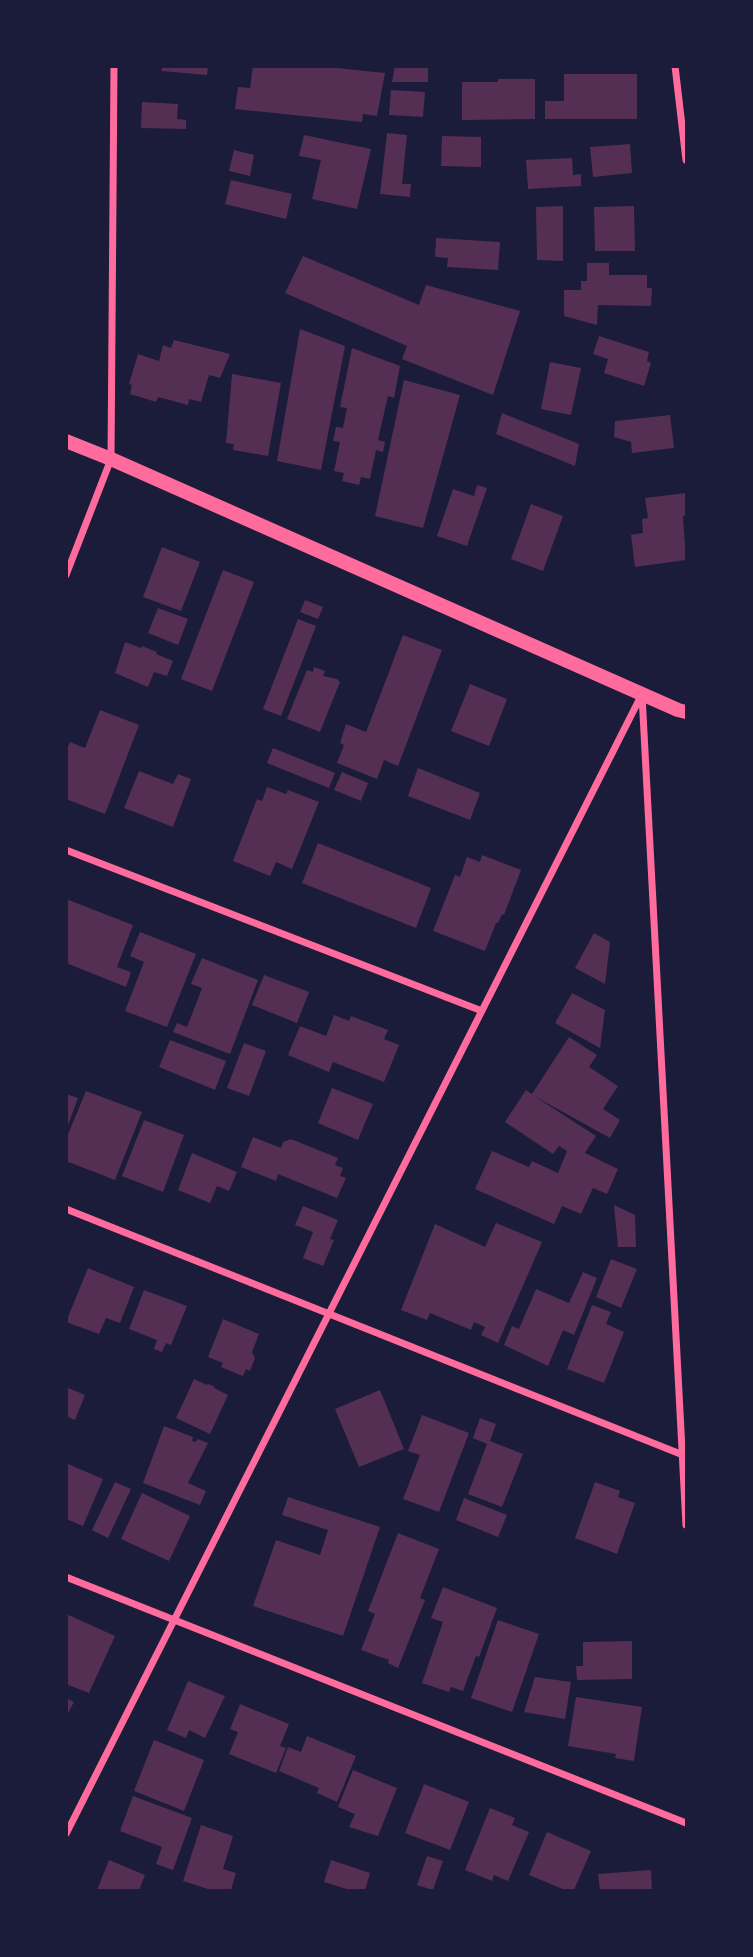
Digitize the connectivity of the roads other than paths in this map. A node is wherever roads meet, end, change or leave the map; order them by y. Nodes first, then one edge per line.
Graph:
1 (114, 66) edge
2 (675, 66) edge
3 (687, 160) edge
4 (66, 441) edge
5 (111, 459) junction
6 (66, 575) edge
7 (642, 694) junction
8 (687, 712) edge
9 (66, 850) edge
10 (482, 1011) junction
11 (66, 1209) edge
12 (330, 1314) junction
13 (683, 1455) junction
14 (687, 1525) edge
15 (66, 1577) edge
16 (175, 1620) junction
17 (687, 1823) edge
18 (66, 1834) edge

1 - 5 street
2 - 3 street
4 - 5 main road
5 - 6 street
5 - 7 main road
7 - 8 main road
7 - 10 street
7 - 13 street
9 - 10 street
10 - 12 street
11 - 12 street
12 - 13 street
12 - 16 street
13 - 14 street
15 - 16 street
16 - 17 street
16 - 18 street

